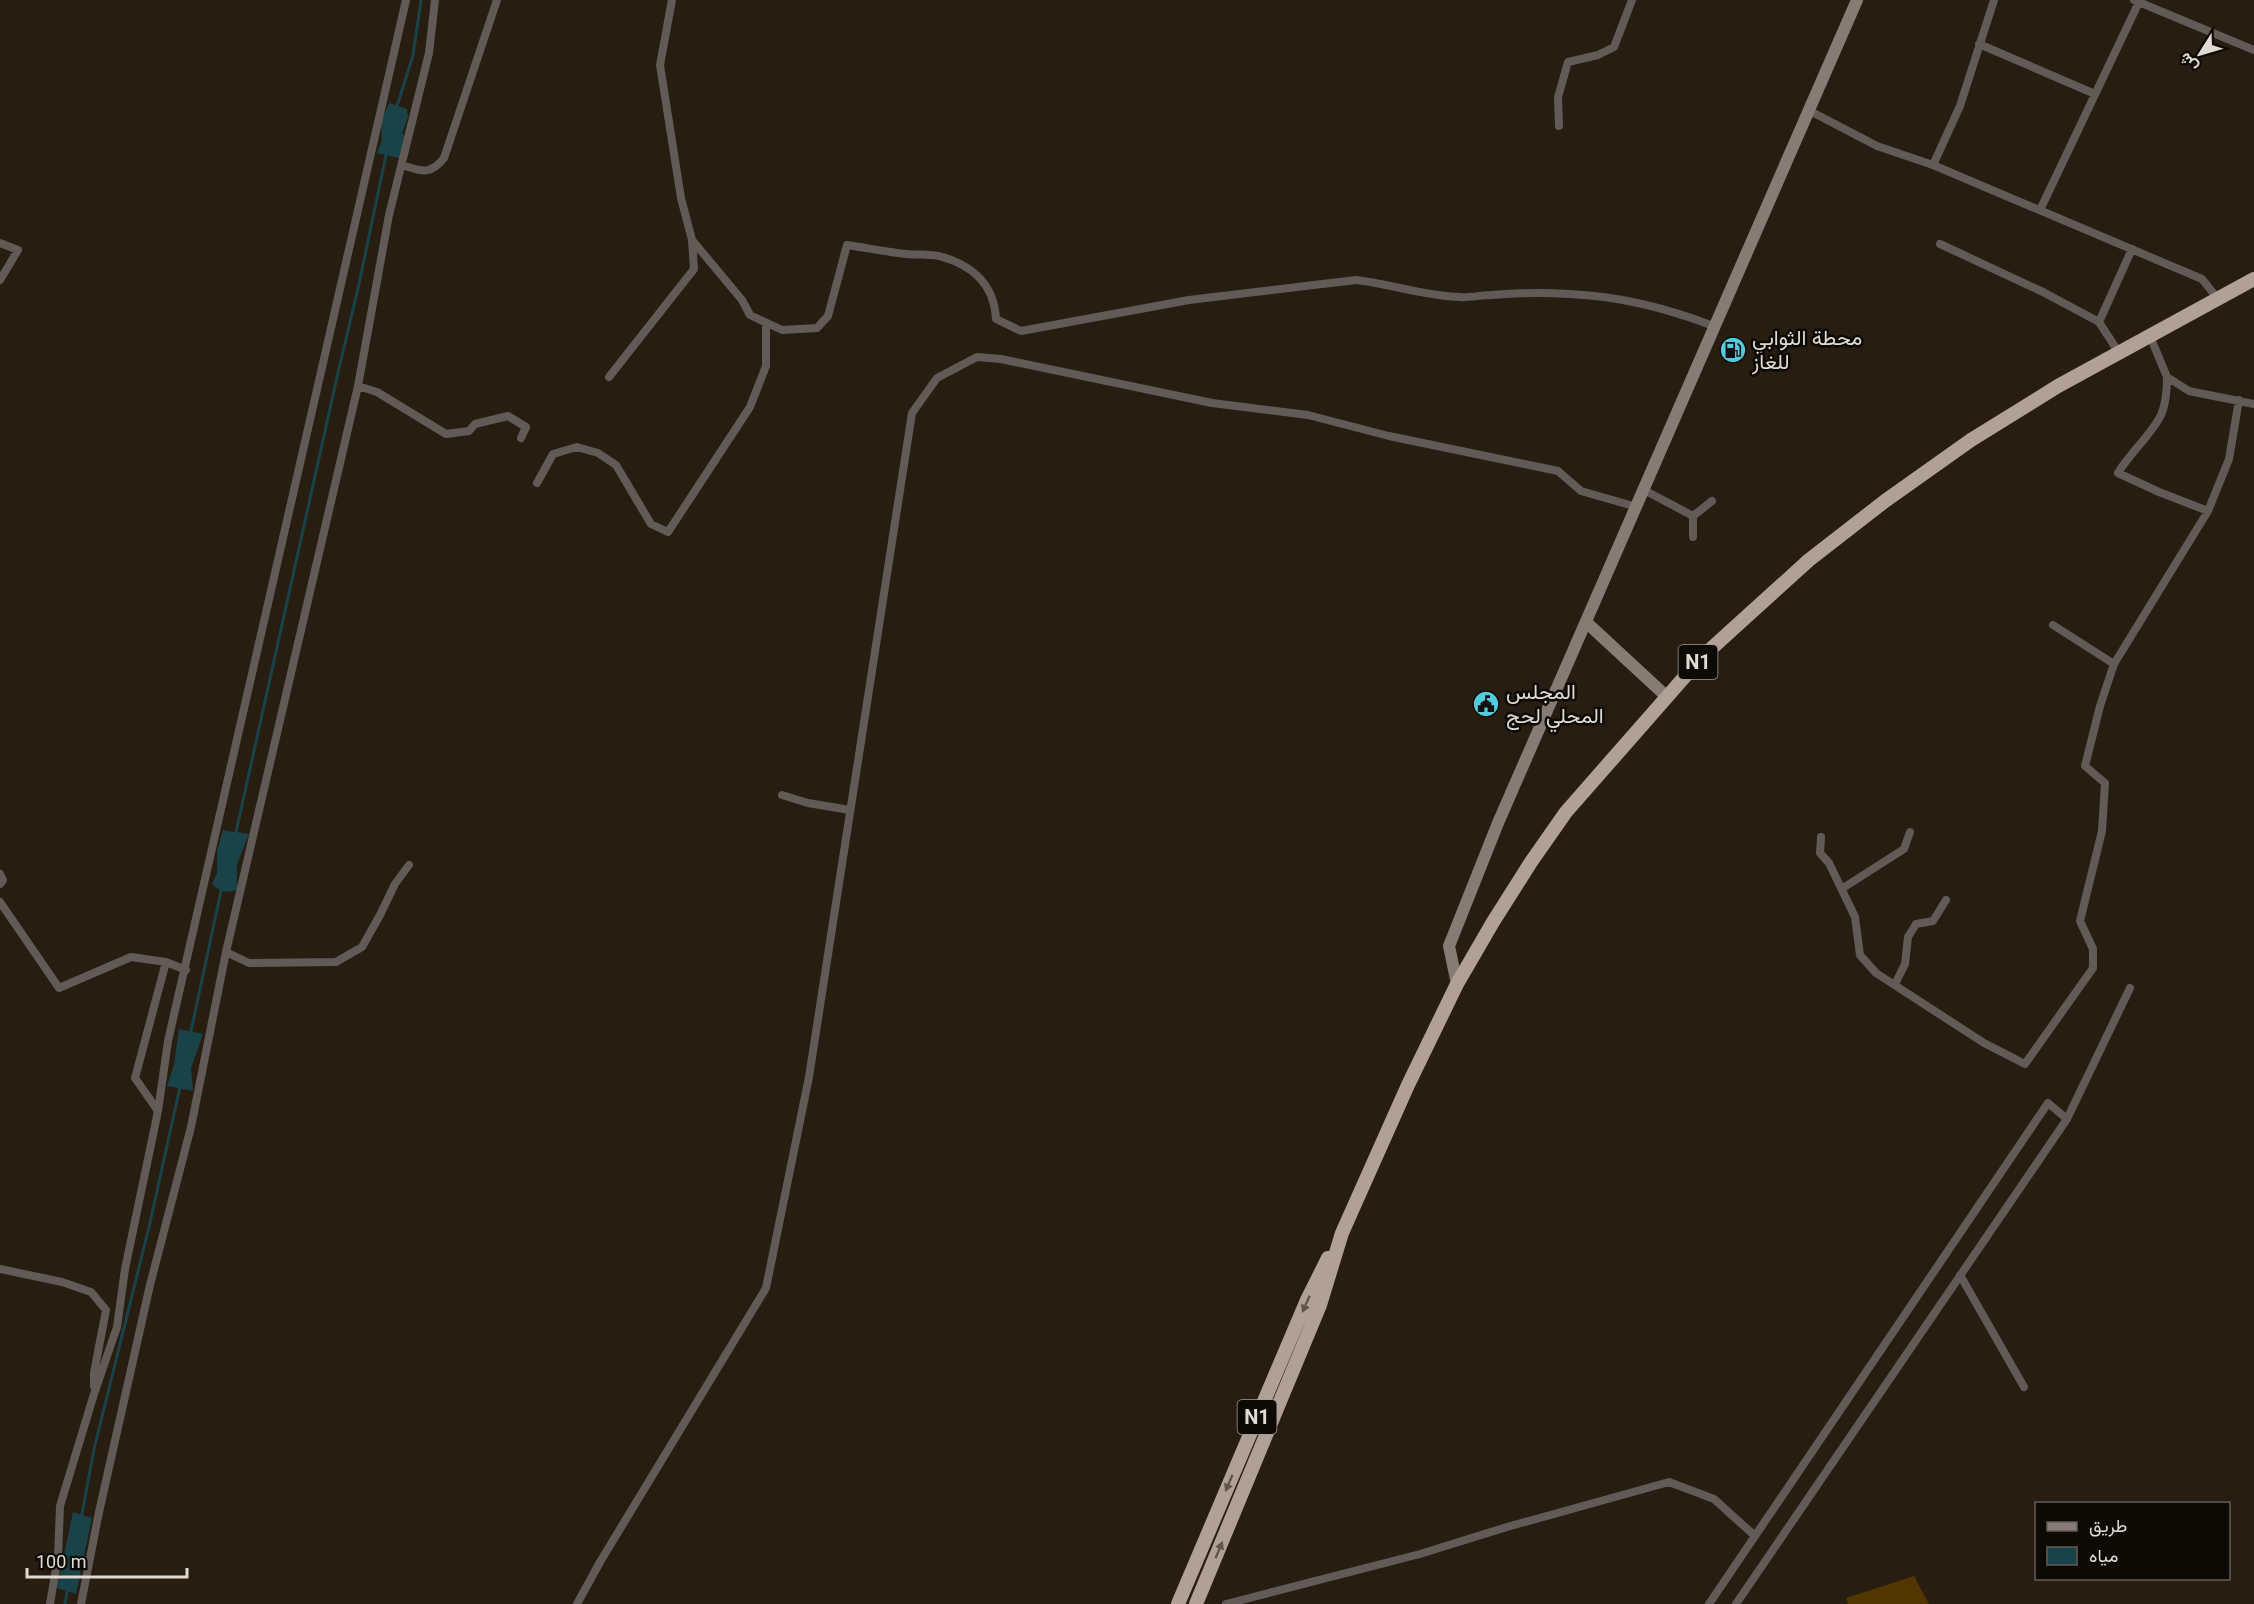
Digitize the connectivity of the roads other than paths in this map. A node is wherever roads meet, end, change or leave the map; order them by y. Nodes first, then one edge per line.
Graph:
1 (406, 0) edge
2 (435, 0) edge
3 (497, 0) edge
4 (672, 0) edge
5 (1632, 0) edge
6 (1857, 0) edge
7 (1994, 0) edge
8 (2136, 1) edge
9 (1978, 44) junction
10 (2254, 50) edge
11 (2095, 94) junction
12 (1810, 111) junction
13 (1559, 126) dead end
14 (402, 165) junction
15 (1933, 165) junction
16 (2040, 210) junction
17 (692, 240) junction
18 (0, 243) edge
19 (1940, 244) dead end
20 (2132, 249) junction
21 (2254, 279) edge
22 (0, 280) edge
23 (2218, 299) junction
24 (2099, 322) junction
25 (766, 323) junction
26 (1716, 327) junction
27 (2150, 336) junction
28 (2119, 353) junction
29 (609, 377) dead end
30 (2167, 377) junction
31 (357, 386) junction
32 (2239, 400) junction
33 (2254, 404) edge
34 (521, 438) dead end
35 (537, 483) dead end
36 (1644, 490) junction
37 (1712, 501) dead end
38 (1637, 507) junction
39 (2208, 511) junction
40 (1693, 516) junction
41 (1693, 537) dead end
42 (1586, 622) junction
43 (2053, 625) dead end
44 (2114, 664) junction
45 (1666, 696) junction
46 (782, 795) dead end
47 (850, 810) junction
48 (1910, 832) dead end
49 (1821, 837) dead end
50 (409, 865) dead end
51 (0, 874) edge
52 (0, 884) edge
53 (1843, 888) junction
54 (1946, 900) dead end
55 (0, 902) edge
56 (226, 952) junction
57 (166, 962) junction
58 (186, 970) junction
59 (1457, 984) junction
60 (1895, 984) junction
61 (2130, 988) dead end
62 (158, 1111) junction
63 (2067, 1119) junction
64 (1342, 1233) junction
65 (0, 1269) edge
66 (1960, 1275) junction
67 (119, 1306) junction
68 (106, 1310) junction
69 (2024, 1387) dead end
70 (94, 1394) junction
71 (1755, 1536) junction
72 (50, 1604) edge
73 (81, 1604) edge
74 (578, 1604) edge
75 (1178, 1604) edge
76 (1196, 1604) edge
77 (1226, 1604) edge
78 (1709, 1604) edge
79 (1736, 1604) edge

1 - 58 street
2 - 14 street
3 - 14 street
4 - 17 street
5 - 13 street
6 - 12 main road
7 - 9 street
8 - 10 street
8 - 11 street
9 - 11 street
9 - 15 street
11 - 16 street
12 - 15 street
12 - 26 main road
14 - 31 street
15 - 16 street
16 - 20 street
17 - 25 street
17 - 29 street
18 - 22 street
19 - 24 street
20 - 23 street
20 - 24 street
21 - 23 highway, N1
23 - 27 highway, N1
24 - 28 street
25 - 26 street
25 - 35 street
26 - 36 main road
27 - 28 highway, N1
27 - 30 street
28 - 45 highway, N1
30 - 32 street
30 - 39 street
31 - 34 street
31 - 56 street
32 - 33 street
32 - 39 street
36 - 38 main road
36 - 40 street
37 - 40 street
38 - 42 main road
38 - 47 street
39 - 44 street
40 - 41 street
42 - 45 main road
42 - 59 main road
43 - 44 street
44 - 60 street
45 - 59 highway, N1
46 - 47 street
47 - 74 street
48 - 53 street
49 - 53 street
50 - 56 street
51 - 52 street
53 - 60 street
54 - 60 street
55 - 57 street
56 - 73 street
57 - 58 street
57 - 62 street
58 - 62 street
59 - 64 highway, N1
61 - 63 street
62 - 67 street
63 - 66 street
63 - 71 street
64 -> 75 highway, N1
76 -> 64 highway, N1
65 - 68 street
66 - 69 street
66 - 79 street
67 - 68 street
67 - 70 street
68 - 70 street
70 - 72 street
71 - 77 street
71 - 78 street

